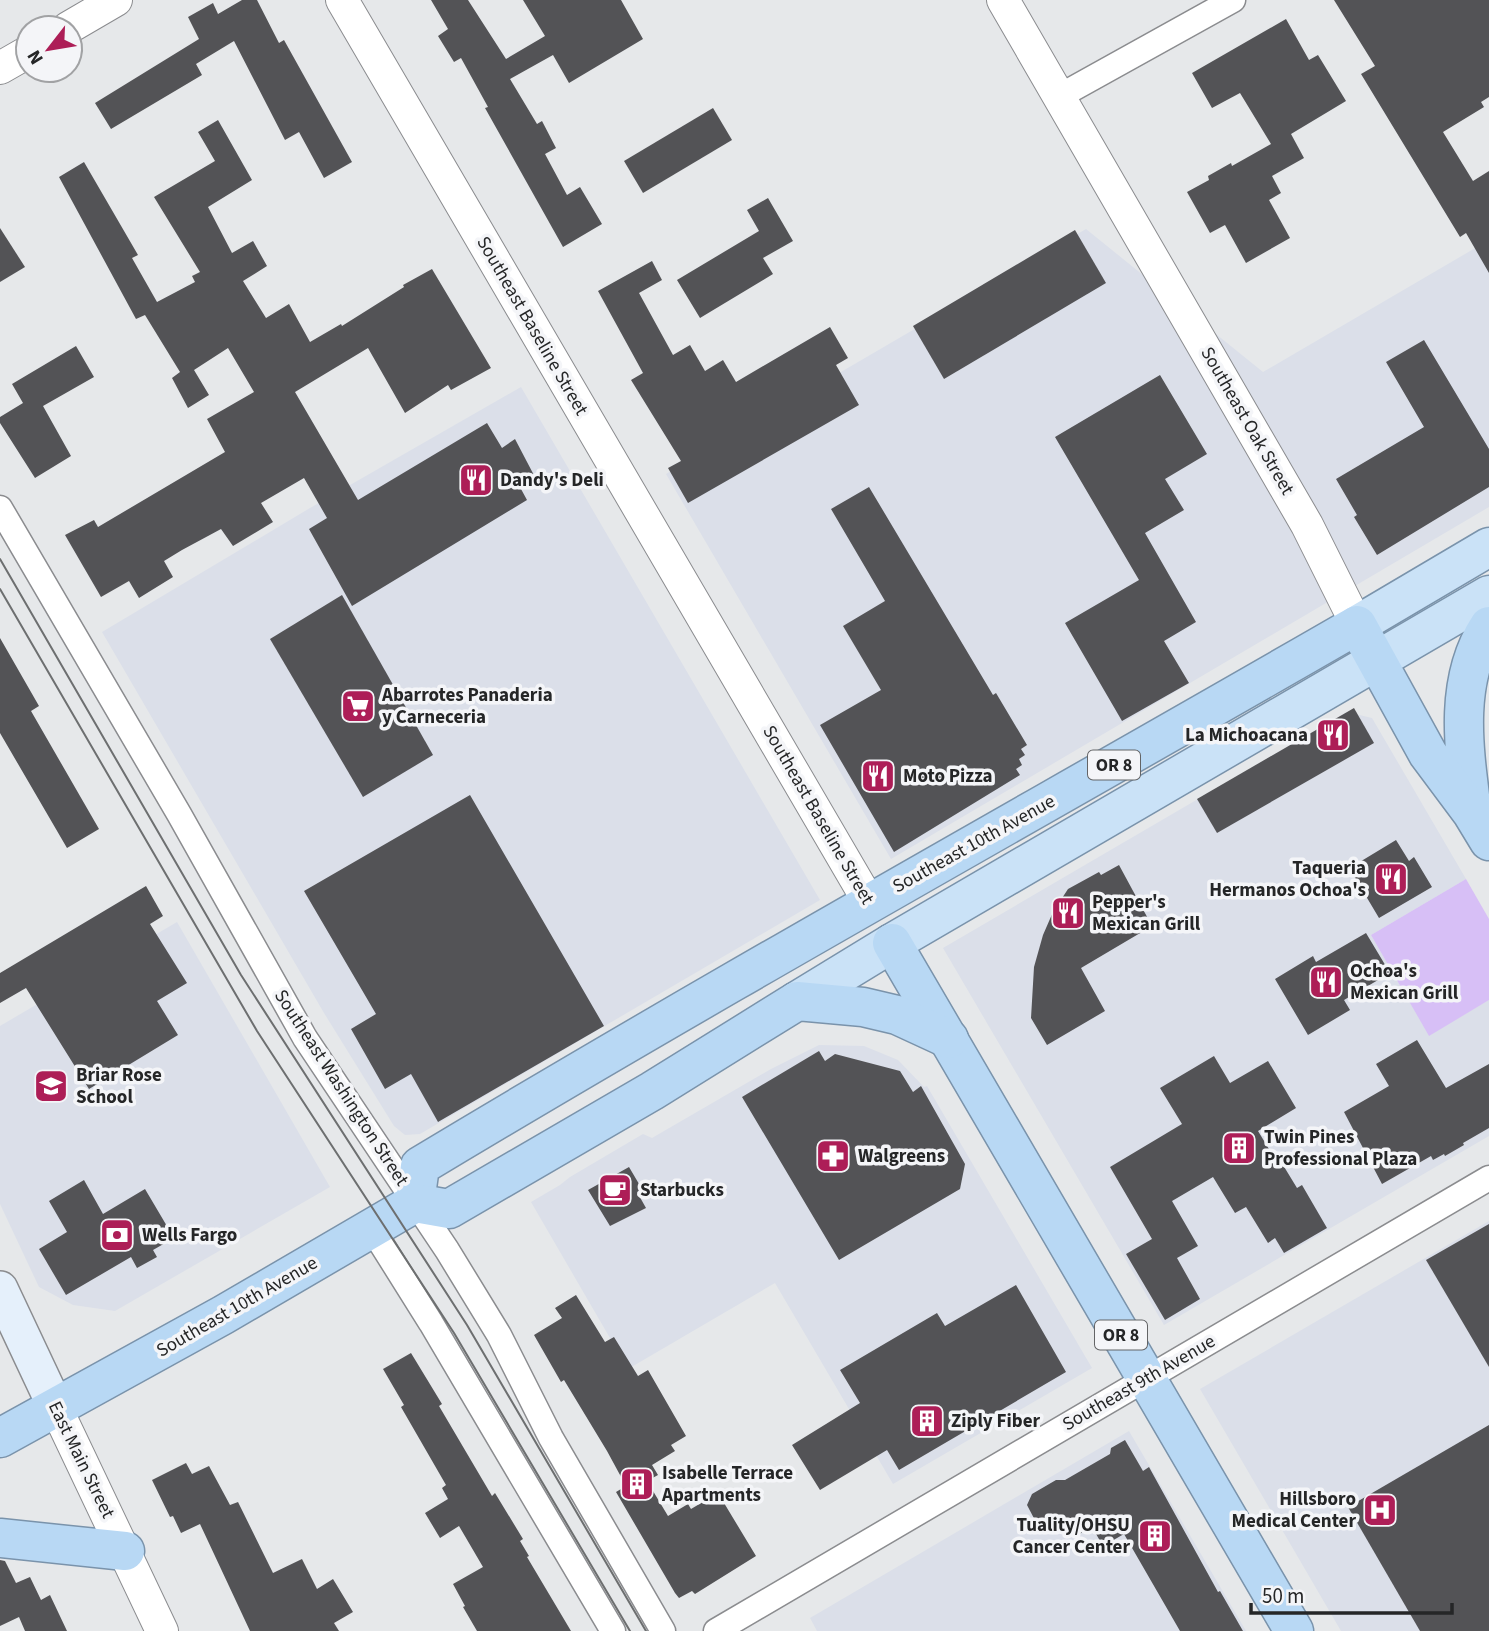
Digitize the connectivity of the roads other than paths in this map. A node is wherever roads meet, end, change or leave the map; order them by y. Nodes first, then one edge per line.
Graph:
1 (116, 0) edge
2 (342, 0) edge
3 (1003, 0) edge
4 (1233, 0) edge
5 (84, 19) edge
6 (1059, 96) junction
7 (0, 508) edge
8 (1489, 547) edge
9 (1489, 595) edge
10 (1357, 625) junction
11 (1489, 626) edge
12 (1376, 661) junction
13 (1481, 827) edge
14 (869, 902) junction
15 (892, 943) junction
16 (797, 1001) junction
17 (948, 1039) junction
18 (1489, 1178) edge
19 (415, 1203) junction
20 (372, 1229) junction
21 (0, 1289) edge
22 (1147, 1379) junction
23 (57, 1408) junction
24 (0, 1438) edge
25 (0, 1538) edge
26 (125, 1551) junction
27 (162, 1631) edge
28 (613, 1631) edge
29 (663, 1631) edge
30 (716, 1631) edge
31 (1294, 1631) edge

1 - 5 street
2 - 14 street, Southeast Baseline Street
3 - 6 street, Southeast Oak Street
4 - 6 street
6 - 10 street, Southeast Oak Street
7 - 19 street, Southeast Washington Street
8 - 10 main road, Southeast 10th Avenue / OR 8
9 - 12 main road, OR 8
10 - 12 highway, Southeast Oak Street
10 - 14 highway, Southeast 10th Avenue / OR 8
11 - 13 highway
12 - 13 highway, Southeast Oak Street
12 - 15 main road, OR 8
14 - 15 main road, Southeast Baseline Street / OR 8
14 - 19 highway, Southeast 10th Avenue
15 - 16 main road
15 - 17 highway, Southeast Baseline Street / OR 8
16 - 17 highway
16 - 19 highway
17 - 22 highway, Southeast Baseline Street / OR 8
18 - 22 street, Southeast 9th Avenue
19 - 20 highway, Southeast 10th Avenue
19 - 29 street, Southeast Washington Street
20 - 23 highway, Southeast 10th Avenue
20 - 28 street
21 - 23 main road, East Main Street
22 - 30 street, Southeast 9th Avenue
22 - 31 highway, Southeast Baseline Street / OR 8
23 - 24 highway, Southeast 10th Avenue
23 - 26 street, East Main Street
25 - 26 highway
26 - 27 street, East Main Street

